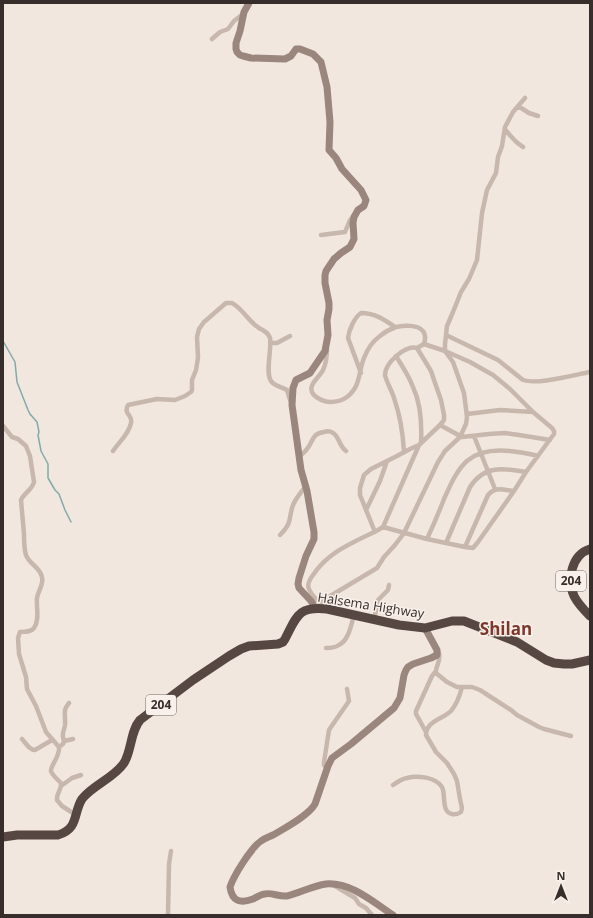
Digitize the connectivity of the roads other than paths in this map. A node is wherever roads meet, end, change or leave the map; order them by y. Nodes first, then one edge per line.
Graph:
1 (249, 3) edge
2 (243, 14) junction
3 (212, 39) dead end
4 (525, 98) dead end
5 (518, 106) junction
6 (538, 116) dead end
7 (505, 129) junction
8 (523, 147) dead end
9 (355, 215) junction
10 (321, 235) dead end
11 (395, 327) junction
12 (446, 335) junction
13 (290, 336) dead end
14 (270, 343) junction
15 (424, 344) junction
16 (326, 346) junction
17 (417, 348) junction
18 (445, 351) junction
19 (396, 356) junction
20 (590, 372) edge
21 (360, 373) junction
22 (292, 405) junction
23 (533, 412) junction
24 (467, 414) junction
25 (440, 424) junction
26 (3, 426) edge
27 (474, 436) junction
28 (460, 437) junction
29 (550, 440) junction
30 (420, 444) junction
31 (113, 451) dead end
32 (346, 451) dead end
33 (404, 452) junction
34 (481, 453) junction
35 (300, 456) junction
36 (538, 456) junction
37 (387, 461) junction
38 (488, 471) junction
39 (526, 472) junction
40 (306, 486) junction
41 (495, 489) junction
42 (514, 491) junction
43 (366, 510) junction
44 (382, 527) junction
45 (374, 532) junction
46 (404, 533) junction
47 (280, 534) dead end
48 (427, 539) junction
49 (446, 543) junction
50 (465, 547) junction
51 (590, 549) edge
52 (389, 585) dead end
53 (317, 607) junction
54 (354, 615) junction
55 (590, 616) edge
56 (374, 620) junction
57 (425, 628) junction
58 (326, 648) dead end
59 (437, 650) junction
60 (590, 660) edge
61 (435, 672) junction
62 (462, 687) junction
63 (347, 689) dead end
64 (69, 703) dead end
65 (426, 732) junction
66 (571, 736) dead end
67 (22, 739) dead end
68 (73, 739) dead end
69 (52, 740) junction
70 (64, 741) junction
71 (59, 747) junction
72 (327, 770) junction
73 (81, 775) dead end
74 (393, 785) dead end
75 (61, 786) junction
76 (76, 815) junction
77 (3, 837) edge
78 (171, 852) dead end
79 (334, 885) junction
80 (168, 915) edge
81 (372, 915) edge
82 (393, 915) edge

1 - 2 street
2 - 3 street
2 - 9 street
4 - 5 street
5 - 6 street
5 - 7 street
7 - 8 street
7 - 12 street
9 - 10 street
9 - 16 street
11 - 15 street
11 - 21 street
11 - 21 street
12 - 18 street
12 - 20 street
13 - 14 street
14 - 22 street
14 - 31 street
15 - 17 street
15 - 18 street
16 - 21 street
16 - 22 street
17 - 19 street
17 - 25 street
18 - 23 street
18 - 24 street
19 - 30 street
19 - 33 street
22 - 35 street
23 - 24 street
23 - 29 street
24 - 28 street
25 - 28 street
25 - 30 street
26 - 69 street
27 - 28 street
27 - 29 street
27 - 34 street
28 - 46 street
29 - 36 street
30 - 33 street
30 - 44 street
32 - 35 street
33 - 37 street
34 - 36 street
34 - 38 street
34 - 48 street
35 - 40 street
36 - 39 street
37 - 43 street
37 - 43 street
38 - 39 street
38 - 41 street
38 - 49 street
39 - 42 street
40 - 47 street
40 - 53 street
41 - 42 street
41 - 50 street
42 - 50 street
43 - 45 street
44 - 45 street
44 - 46 street
45 - 53 street
46 - 48 street
46 - 53 street
48 - 49 street
49 - 50 street
51 - 55 highway, 204
52 - 56 street
53 - 54 highway, Halsema Highway
53 - 76 highway, Halsema Highway / 204
54 - 56 highway, Halsema Highway
54 - 58 street
56 - 57 highway, Halsema Highway
57 - 59 street
57 - 60 highway, Halsema Highway
59 - 61 street
59 - 72 street
61 - 62 street
61 - 65 street
62 - 65 street
62 - 66 street
63 - 72 street
64 - 70 street
65 - 74 street
67 - 69 street
68 - 70 street
69 - 71 street
70 - 71 street
71 - 75 street
72 - 79 street
73 - 75 street
75 - 76 street
76 - 77 highway, Halsema Highway / 204
78 - 80 street
79 - 81 street
79 - 82 street

